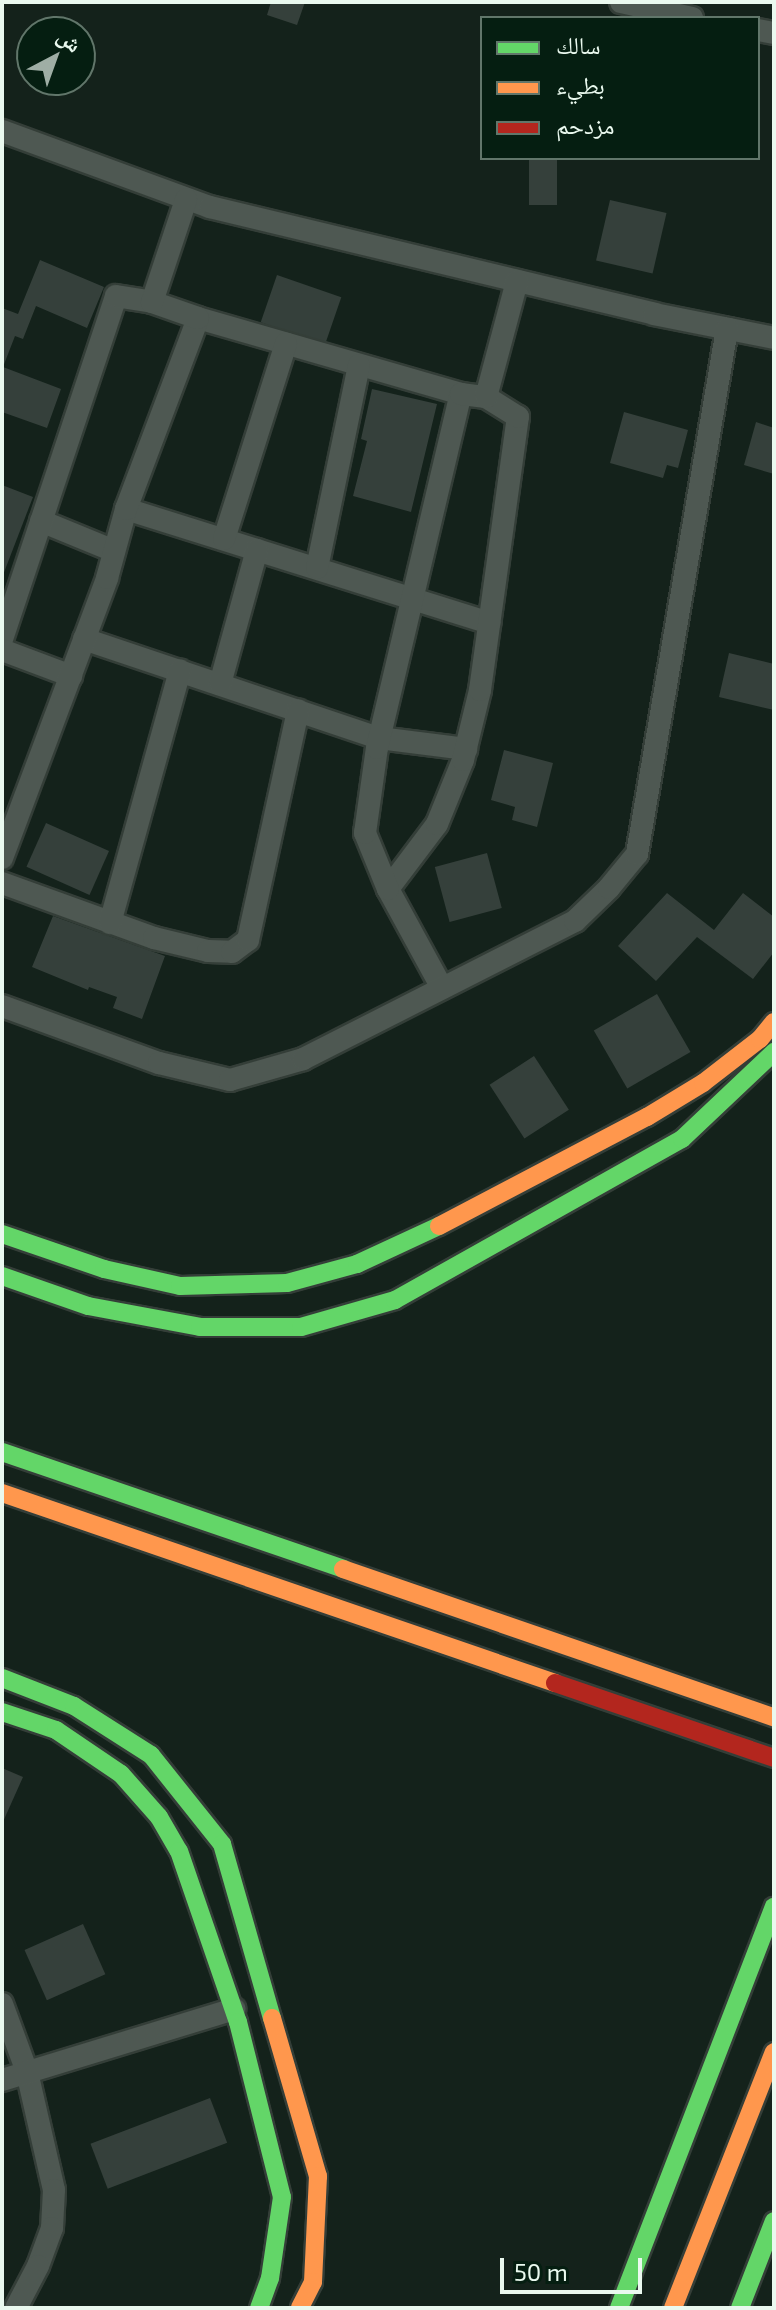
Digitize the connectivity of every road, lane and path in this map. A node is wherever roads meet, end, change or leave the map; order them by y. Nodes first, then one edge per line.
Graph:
1 (621, 2) edge
2 (683, 16) edge
3 (2, 131) edge
4 (186, 200) junction
5 (517, 281) junction
6 (152, 302) junction
7 (198, 318) junction
8 (727, 329) junction
9 (774, 338) edge
10 (286, 344) junction
11 (359, 365) junction
12 (461, 394) junction
13 (486, 397) junction
14 (126, 509) junction
15 (41, 521) junction
16 (224, 539) junction
17 (257, 550) junction
18 (114, 551) junction
19 (317, 568) junction
20 (12, 575) edge
21 (414, 599) junction
22 (490, 623) junction
23 (2, 639) edge
24 (84, 639) junction
25 (2, 650) edge
26 (180, 671) junction
27 (71, 676) junction
28 (220, 684) junction
29 (298, 710) junction
30 (379, 738) junction
31 (466, 749) junction
32 (2, 858) edge
33 (2, 883) edge
34 (388, 889) junction
35 (110, 923) junction
36 (442, 988) junction
37 (2, 1006) edge
38 (774, 1022) edge
39 (774, 1052) edge
40 (2, 1234) edge
41 (2, 1276) edge
42 (2, 1452) edge
43 (2, 1493) edge
44 (2, 1678) edge
45 (2, 1712) edge
46 (774, 1717) edge
47 (774, 1758) edge
48 (774, 1907) edge
49 (2, 2004) edge
50 (234, 2009) junction
51 (774, 2052) edge
52 (27, 2072) junction
53 (2, 2080) edge
54 (774, 2221) edge
55 (16, 2308) edge
56 (259, 2308) edge
57 (300, 2308) edge
58 (619, 2308) edge
59 (673, 2308) edge
60 (740, 2308) edge

1 - 2 street
3 - 4 street
4 - 5 street
4 - 6 street
5 - 8 street
5 - 13 street
6 - 7 street
6 - 15 street
7 - 10 street
7 - 14 street
8 - 9 street
8 - 36 street
10 - 11 street
10 - 16 street
11 - 12 street
11 - 19 street
12 - 13 street
12 - 21 street
13 - 22 street
14 - 16 street
14 - 18 street
15 - 18 street
15 - 20 street
16 - 17 street
17 - 19 street
17 - 28 street
18 - 24 street
19 - 21 street
20 - 23 street
21 - 22 street
21 - 30 street
22 - 31 street
24 - 26 street
24 - 27 street
25 - 27 street
26 - 28 street
26 - 35 street
27 - 32 street
28 - 29 street
29 - 30 street
29 - 35 street
30 - 31 street
30 - 34 street
31 - 34 street
33 - 35 street
34 - 36 street
36 - 37 street
38 - 40 main road
39 - 41 main road
42 - 46 main road
43 - 47 main road
44 - 57 main road
45 - 50 main road
48 - 58 main road
49 - 52 street
50 - 52 street
50 - 56 main road
51 - 59 main road
52 - 53 street
52 - 55 street
54 - 60 main road

